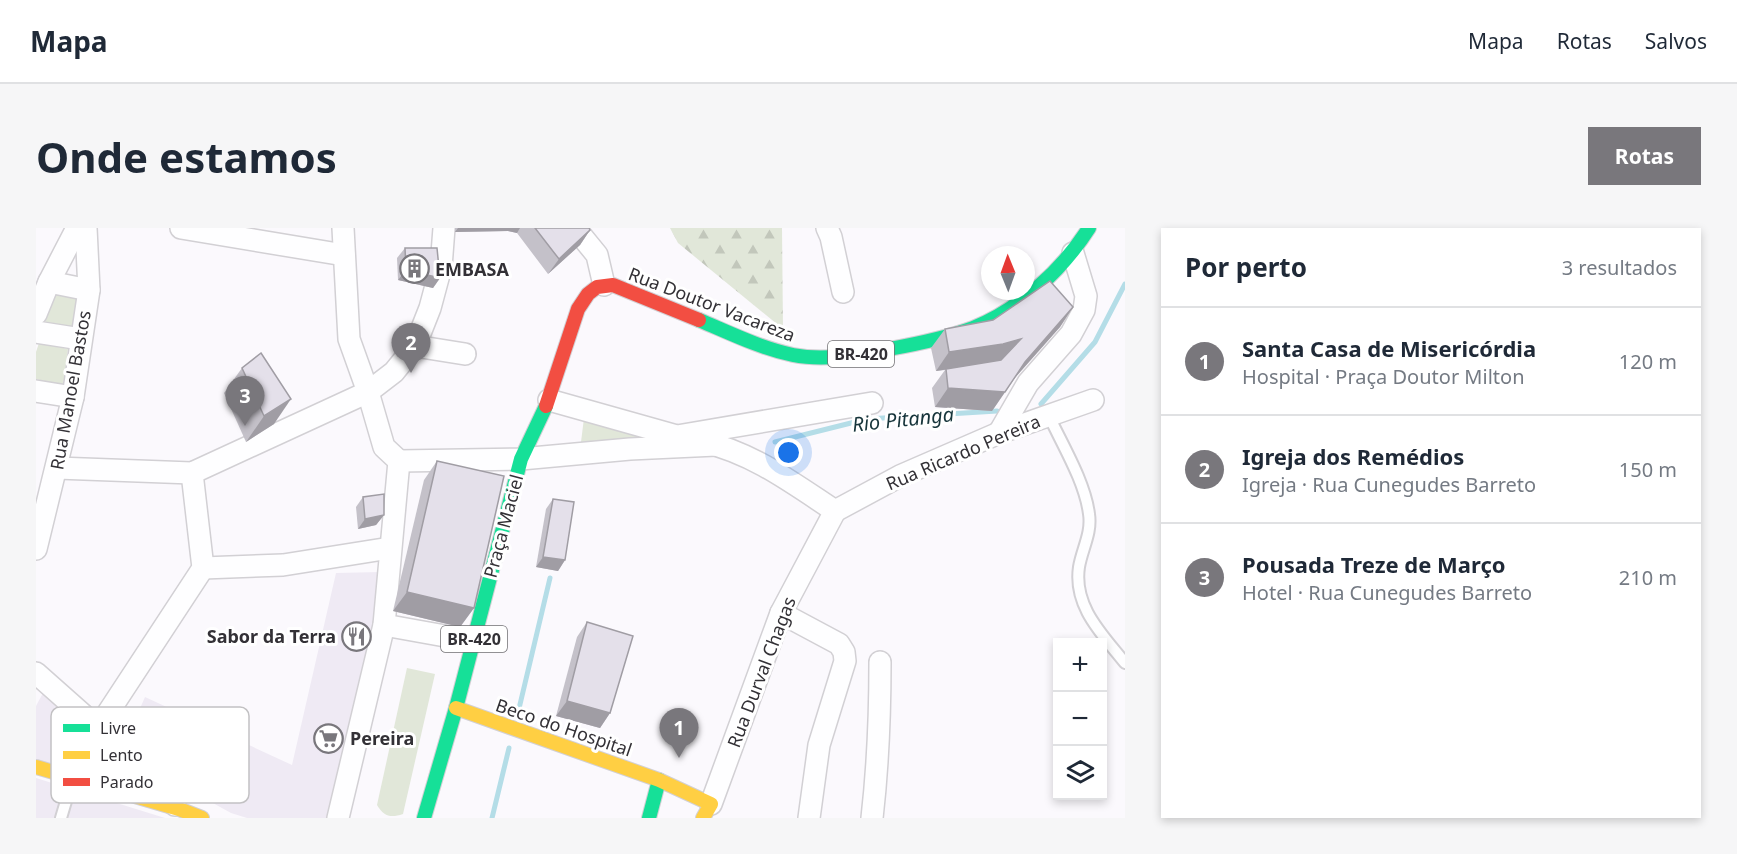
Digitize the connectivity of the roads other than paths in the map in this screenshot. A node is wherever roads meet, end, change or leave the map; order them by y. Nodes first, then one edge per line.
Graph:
1 (77, 228) edge
2 (86, 228) edge
3 (181, 228) edge
4 (343, 228) edge
5 (444, 228) edge
6 (575, 228) edge
7 (827, 228) edge
8 (1089, 228) edge
9 (1073, 253) junction
10 (344, 255) junction
11 (49, 282) junction
12 (604, 285) junction
13 (89, 290) junction
14 (843, 292) dead end
15 (36, 314) edge
16 (36, 332) edge
17 (81, 339) junction
18 (415, 346) junction
19 (465, 354) dead end
20 (36, 391) edge
21 (368, 392) junction
22 (73, 397) junction
23 (549, 400) junction
24 (1093, 400) dead end
25 (872, 403) dead end
26 (1049, 416) junction
27 (999, 433) junction
28 (677, 436) junction
29 (716, 445) junction
30 (520, 459) junction
31 (399, 461) junction
32 (57, 468) junction
33 (192, 472) junction
34 (835, 511) junction
35 (390, 548) junction
36 (36, 549) edge
37 (203, 567) junction
38 (781, 613) junction
39 (384, 625) junction
40 (473, 641) junction
41 (880, 662) dead end
42 (1125, 663) edge
43 (36, 673) edge
44 (74, 707) edge
45 (112, 707) edge
46 (456, 708) junction
47 (36, 767) edge
48 (51, 772) edge
49 (659, 780) junction
50 (66, 803) edge
51 (161, 803) edge
52 (174, 803) edge
53 (179, 808) junction
54 (707, 811) edge
55 (61, 818) edge
56 (202, 818) edge
57 (338, 818) edge
58 (424, 818) edge
59 (649, 818) edge
60 (808, 818) edge
61 (872, 818) edge

1 - 11 street
2 - 13 street, Rua Manoel Bastos
3 - 10 street
4 - 10 street
5 - 18 street
6 - 12 street
7 - 14 street
8 - 9 main road, Rua Doutor Vacareza / BR-420
9 - 12 main road, Rua Doutor Vacareza / BR-420
9 - 27 street
10 - 21 street
11 - 13 street
11 - 15 street
12 - 23 main road, BR-420
13 - 17 street, Rua Manoel Bastos
16 - 17 street
17 - 22 street, Rua Manoel Bastos
18 - 19 street
18 - 21 street
20 - 22 street
21 - 31 street
21 - 33 street
22 - 32 street, Rua Manoel Bastos
23 - 28 street
23 - 30 main road, BR-420
24 - 26 street, Rua Ricardo Pereira
25 - 28 street
26 - 27 street, Rua Ricardo Pereira
26 - 42 lane
27 - 34 street, Rua Ricardo Pereira
28 - 29 street
29 - 30 street
29 - 34 street
30 - 31 street, Praça Maciel
30 - 40 main road, Praça Maciel / BR-420
31 - 35 street
32 - 33 street
32 - 36 street, Rua Manoel Bastos
33 - 37 street
34 - 38 street, Rua Durval Chagas
35 - 37 street
35 - 39 street
37 - 45 street
38 - 54 street, Rua Durval Chagas
38 - 60 street
39 - 40 street
39 - 57 street
40 - 46 main road, Praça Maciel / BR-420
41 - 61 street
43 - 44 street
46 - 49 main road, Beco do Hospital
46 - 58 main road, Praça Maciel / BR-420
47 - 48 main road
49 - 54 main road, Beco do Hospital
49 - 59 main road
50 - 55 lane
51 - 53 main road
52 - 53 street
53 - 56 main road

